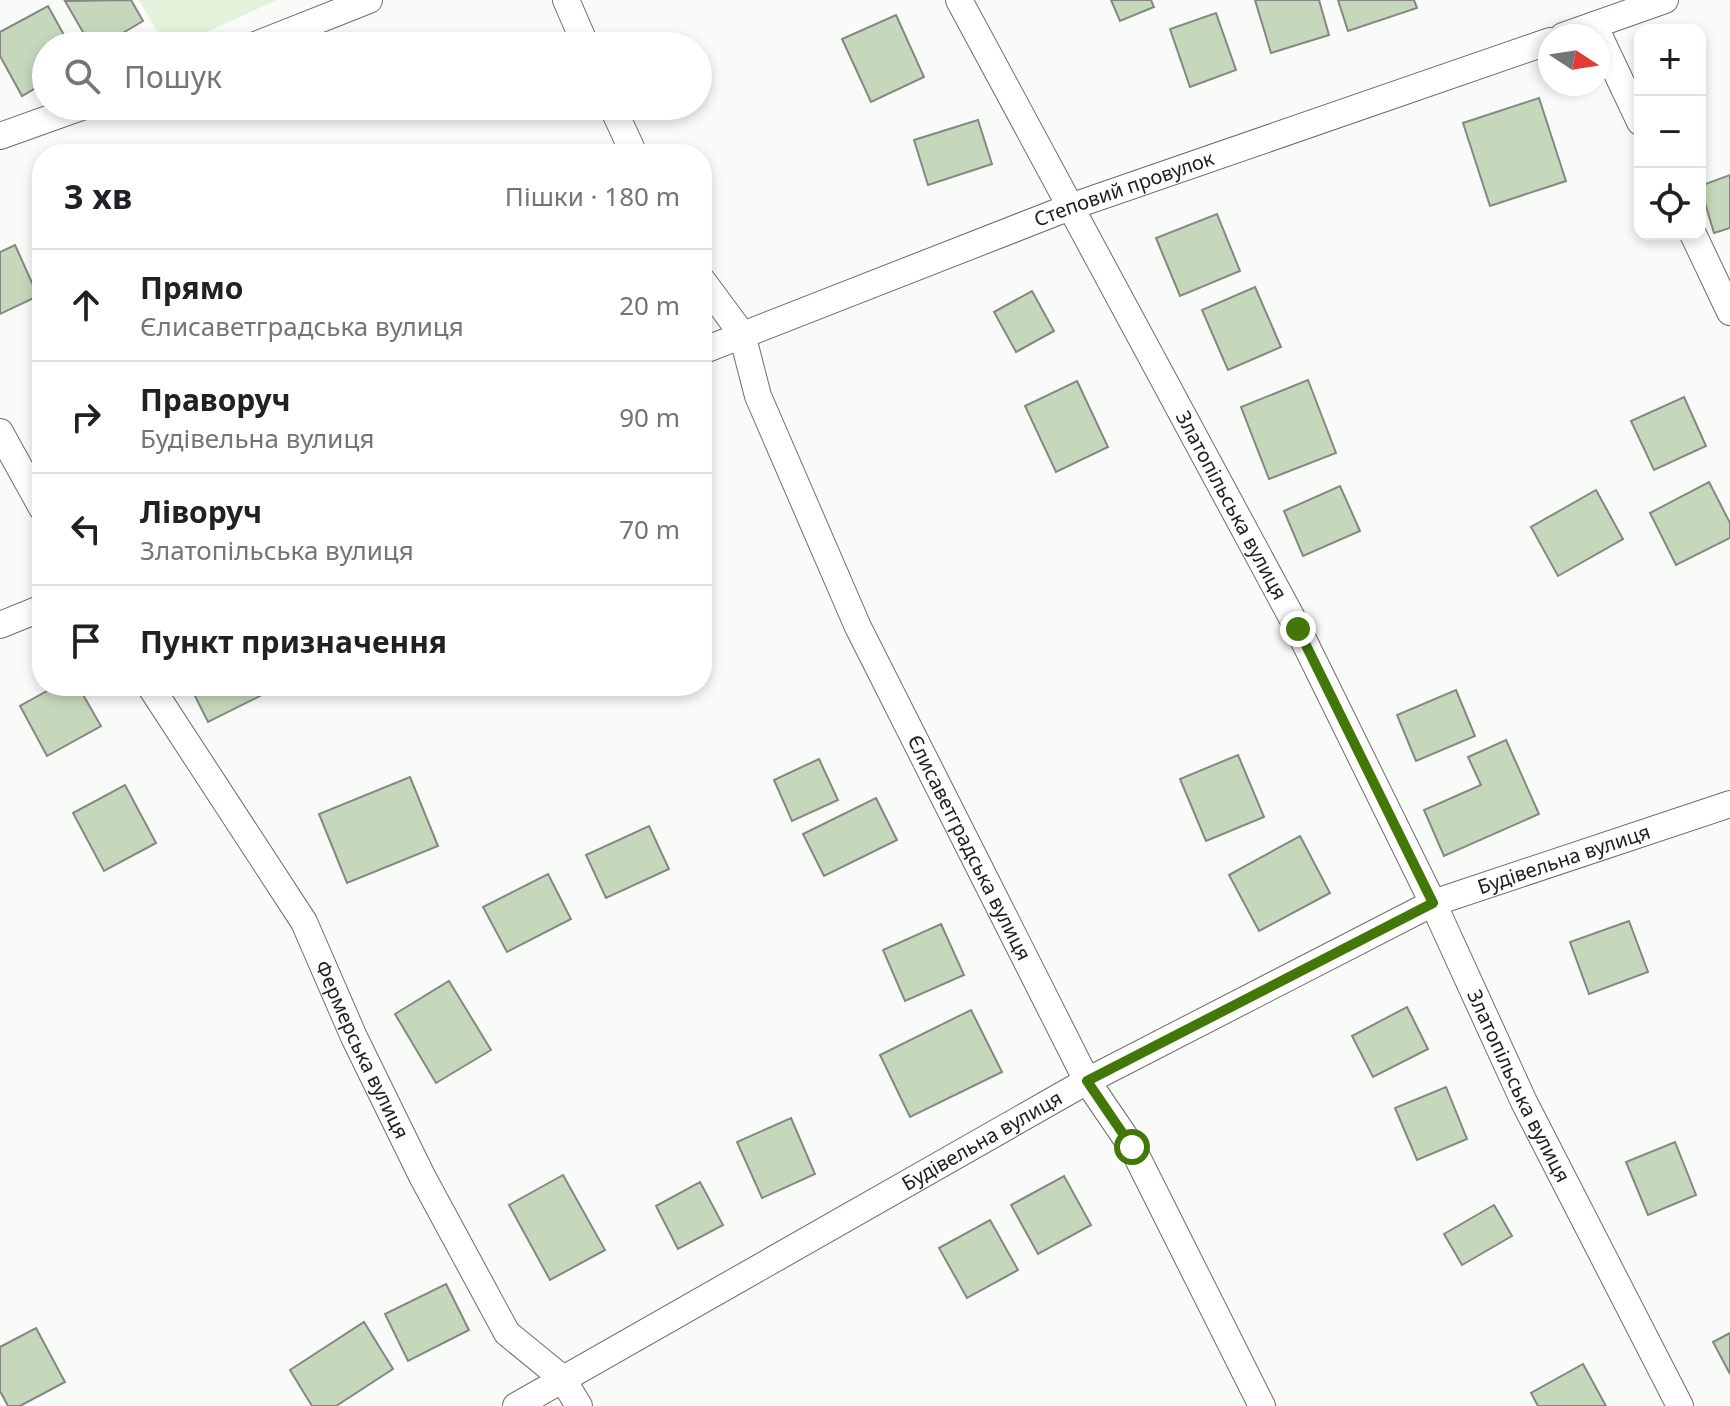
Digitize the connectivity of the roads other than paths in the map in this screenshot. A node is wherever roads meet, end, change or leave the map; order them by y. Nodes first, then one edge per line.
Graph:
1 (369, 0) edge
2 (566, 0) edge
3 (959, 0) edge
4 (1665, 0) edge
5 (1597, 24) edge
6 (288, 32) edge
7 (580, 32) edge
8 (1538, 45) edge
9 (1610, 59) edge
10 (1634, 109) edge
11 (45, 120) edge
12 (618, 120) edge
13 (0, 136) edge
14 (629, 144) edge
15 (1070, 207) junction
16 (1696, 240) edge
17 (712, 294) edge
18 (1730, 312) edge
19 (742, 334) junction
20 (712, 347) edge
21 (0, 432) edge
22 (32, 490) edge
23 (32, 612) edge
24 (0, 625) edge
25 (157, 696) edge
26 (1730, 804) edge
27 (1433, 903) junction
28 (1087, 1081) junction
29 (562, 1378) junction
30 (516, 1406) edge
31 (579, 1406) edge
32 (1262, 1406) edge
33 (1680, 1406) edge

1 - 6 street
2 - 7 street
3 - 15 street, Златопільська вулиця
4 - 5 street
8 - 15 street, Степовий провулок
9 - 10 street
11 - 13 street
12 - 14 street
15 - 19 street, Степовий провулок
15 - 27 street, Златопільська вулиця
16 - 18 street
17 - 19 street, Єлисаветградська вулиця
19 - 20 street, Степовий провулок
19 - 28 street, Єлисаветградська вулиця
21 - 22 street
23 - 24 street
25 - 29 street, Фермерська вулиця
26 - 27 street, Будівельна вулиця
27 - 28 street, Будівельна вулиця
27 - 33 street, Златопільська вулиця
28 - 29 street, Будівельна вулиця
28 - 32 street, Єлисаветградська вулиця
29 - 30 street, Будівельна вулиця
29 - 31 street, Фермерська вулиця

